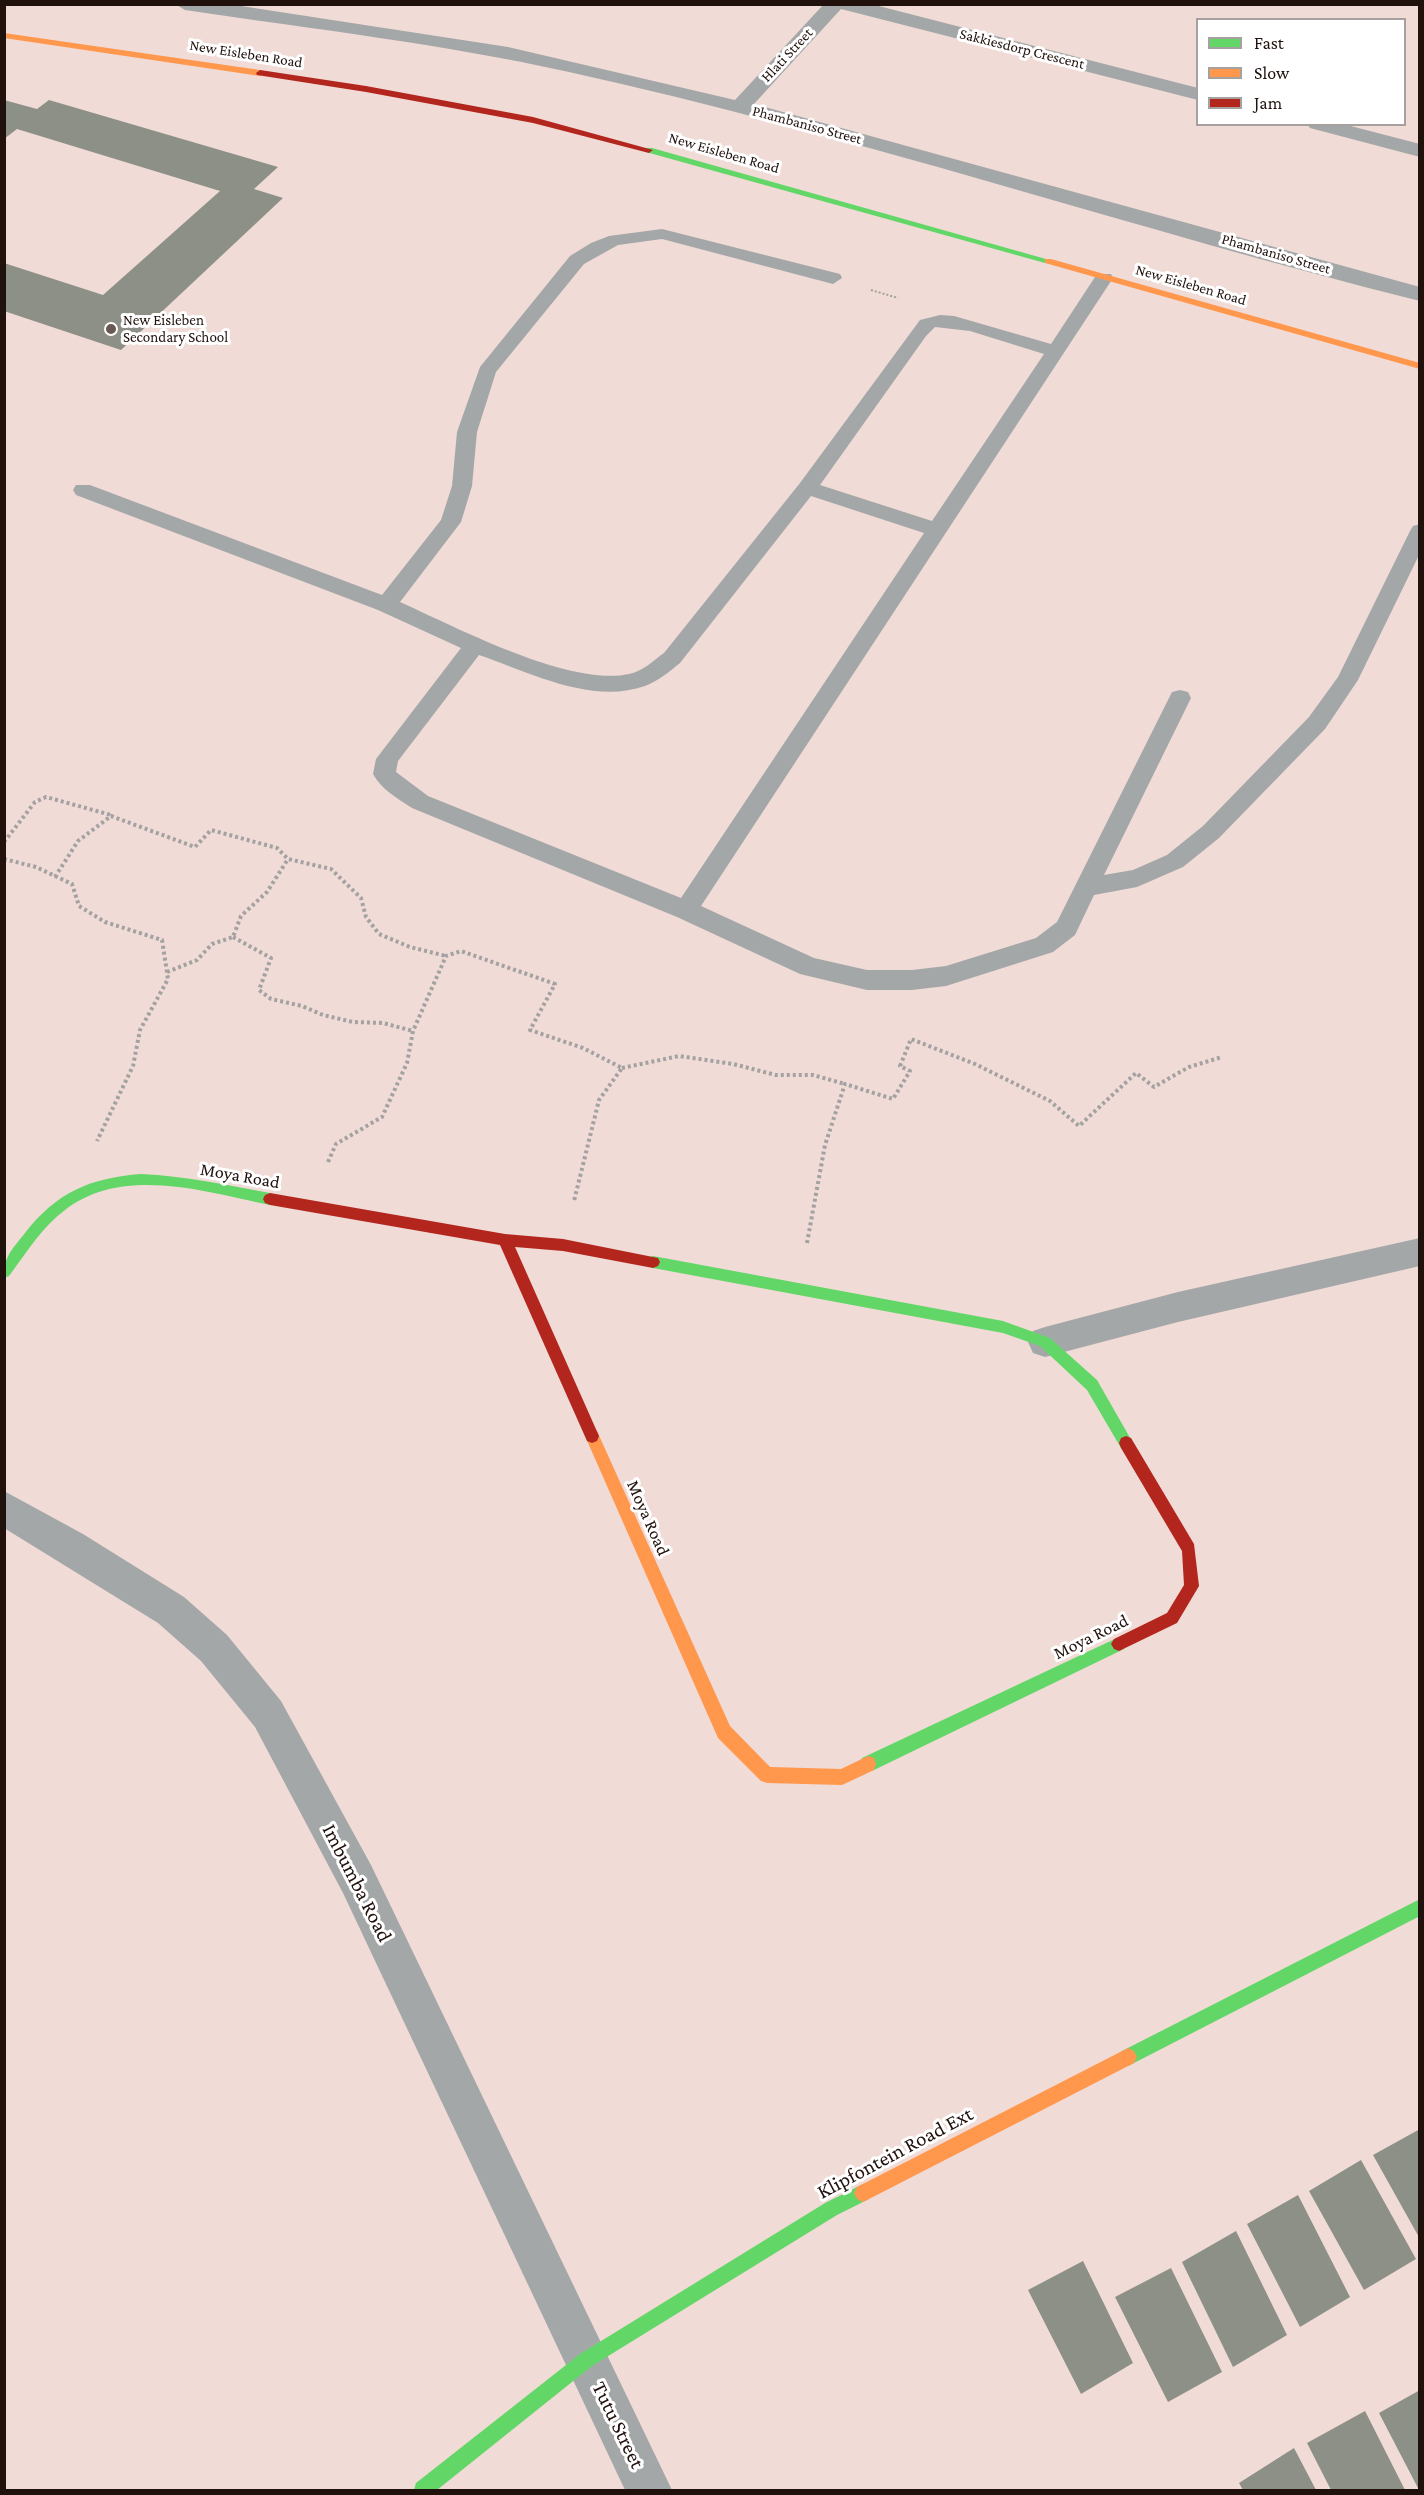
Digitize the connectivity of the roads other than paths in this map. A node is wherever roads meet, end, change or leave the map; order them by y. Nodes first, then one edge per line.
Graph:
1 (185, 4) edge
2 (835, 4) edge
3 (846, 4) edge
4 (4, 35) edge
5 (1196, 94) edge
6 (740, 107) junction
7 (1325, 126) edge
8 (1419, 151) edge
9 (833, 278) road end
10 (1104, 278) junction
11 (1419, 294) edge
12 (1054, 351) junction
13 (1419, 366) edge
14 (807, 488) junction
15 (83, 490) dead end
16 (937, 530) junction
17 (1419, 531) edge
18 (386, 605) junction
19 (475, 645) junction
20 (1180, 698) dead end
21 (1088, 887) junction
22 (686, 910) junction
23 (505, 1240) junction
24 (1419, 1252) edge
25 (4, 1272) edge
26 (1045, 1342) junction
27 (4, 1508) edge
28 (1419, 1907) edge
29 (586, 2360) junction
30 (423, 2490) edge
31 (649, 2490) edge

1 - 6 street, Phambaniso Street
2 - 6 street, Hlati Street
3 - 5 street, Sakkiesdorp Crescent
4 - 10 street, New Eisleben Road
6 - 11 street, Phambaniso Street
7 - 8 street
9 - 18 lane
10 - 12 lane
10 - 13 street, New Eisleben Road
12 - 14 lane
12 - 16 lane
14 - 16 lane
14 - 19 lane
15 - 18 lane
16 - 22 lane
17 - 21 lane
18 - 19 lane
19 - 22 lane
20 - 21 lane
21 - 22 lane
23 - 25 street, Moya Road
23 - 26 street, Moya Road
23 - 26 street, Moya Road
24 - 26 street
27 - 29 street, Imbumba Road
28 - 29 street, Klipfontein Road Ext
29 - 30 street, Klipfontein Road Ext
29 - 31 street, Tutu Street

